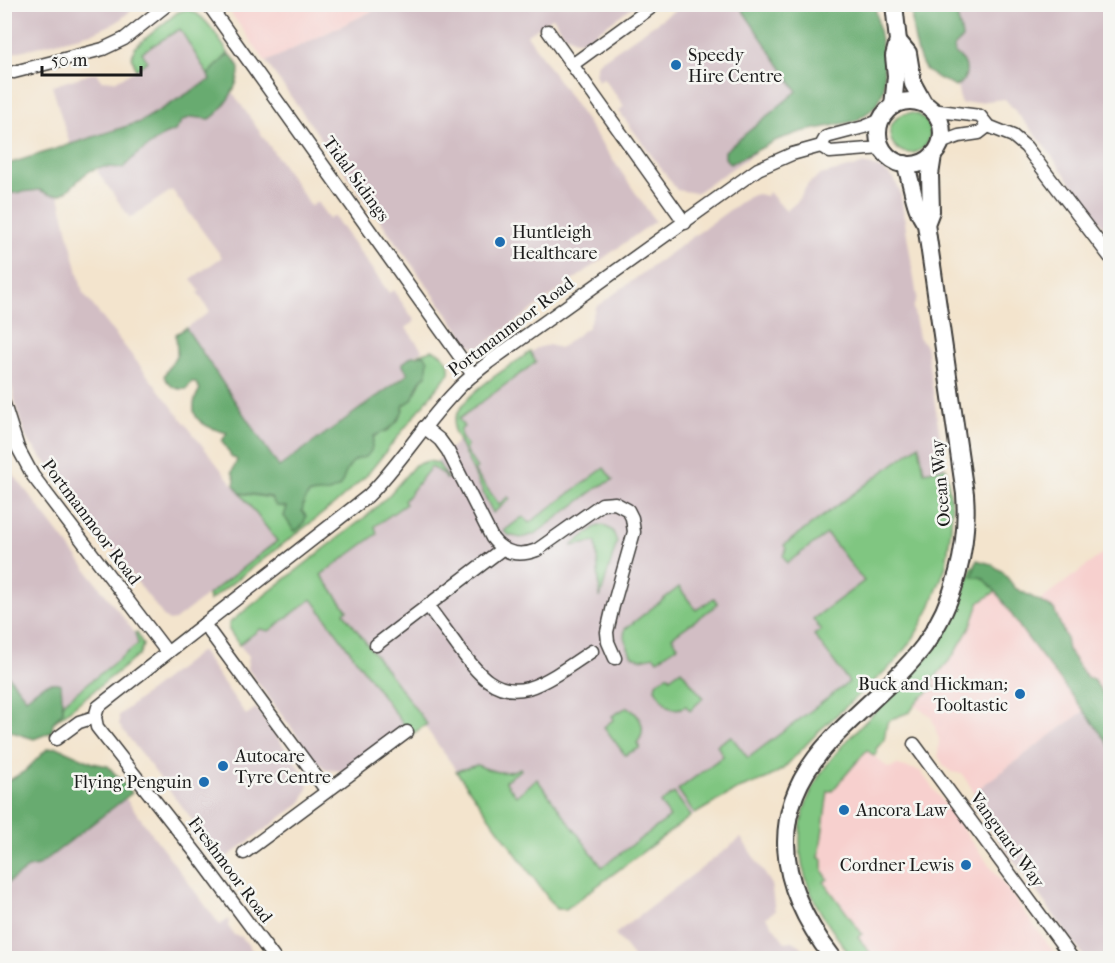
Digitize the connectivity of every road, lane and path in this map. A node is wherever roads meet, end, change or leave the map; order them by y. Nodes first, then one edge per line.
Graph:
1 (168, 4) edge
2 (208, 4) edge
3 (656, 4) edge
4 (894, 4) edge
5 (548, 31) dead end
6 (898, 41) junction
7 (572, 65) junction
8 (14, 72) dead end
9 (893, 106) junction
10 (927, 107) junction
11 (881, 120) junction
12 (988, 126) junction
13 (821, 146) junction
14 (882, 148) junction
15 (936, 149) junction
16 (905, 164) junction
17 (685, 223) junction
18 (926, 224) junction
19 (1110, 257) edge
20 (473, 375) junction
21 (4, 404) edge
22 (424, 427) junction
23 (502, 549) junction
24 (428, 606) junction
25 (204, 624) junction
26 (376, 645) dead end
27 (592, 651) dead end
28 (167, 652) junction
29 (615, 658) dead end
30 (95, 717) junction
31 (406, 732) dead end
32 (56, 739) dead end
33 (914, 744) dead end
34 (326, 790) junction
35 (244, 853) dead end
36 (274, 958) edge
37 (833, 958) edge
38 (1072, 958) edge

1 - 8 street
2 - 20 street, Tidal Sidings
3 - 7 street
4 - 6 street
5 - 7 street
6 - 9 street
6 - 10 street
7 - 17 street
9 - 10 street
9 - 11 street
10 - 12 street
10 - 15 street
11 - 13 street, Portmanmoor Road
11 - 14 street
12 - 15 street
12 - 19 street
13 - 14 street, Portmanmoor Road
13 - 17 street, Portmanmoor Road
14 - 16 street
15 - 16 street
15 - 18 street, Ocean Way
16 - 18 street, Ocean Way
17 - 20 street, Portmanmoor Road
18 - 37 street, Ocean Way
20 - 22 street, Portmanmoor Road
21 - 28 street, Portmanmoor Road
22 - 23 street
22 - 25 street, Portmanmoor Road
23 - 24 street
23 - 29 street
24 - 26 street
24 - 27 street
25 - 28 street, Portmanmoor Road
25 - 34 street
28 - 30 street, Portmanmoor Road
30 - 32 street, Portmanmoor Road
30 - 36 street, Freshmoor Road
31 - 34 street
33 - 38 street, Vanguard Way
34 - 35 street

